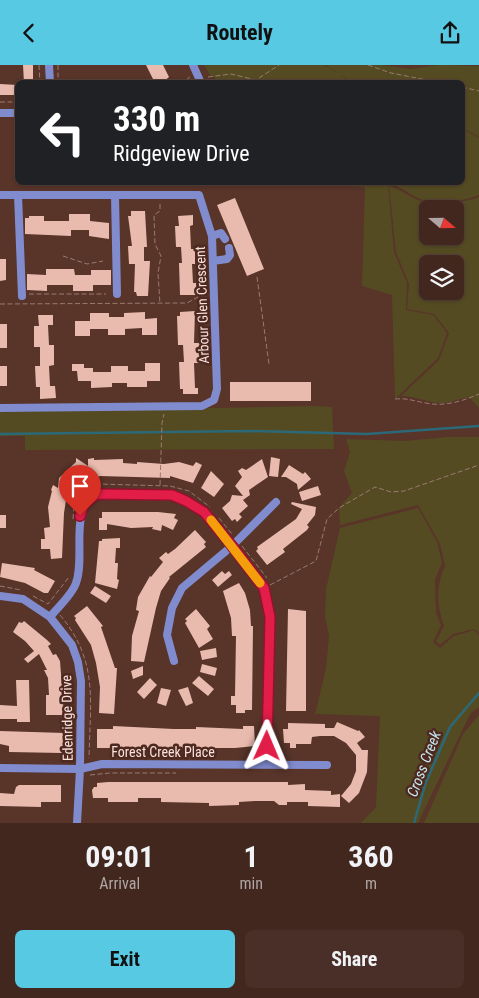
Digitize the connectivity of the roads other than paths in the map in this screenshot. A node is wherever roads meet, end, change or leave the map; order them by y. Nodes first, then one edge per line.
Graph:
1 (49, 65) edge
2 (193, 65) edge
3 (50, 80) edge
4 (204, 80) edge
5 (0, 113) edge
6 (15, 113) edge
7 (0, 195) edge
8 (18, 195) junction
9 (115, 195) junction
10 (212, 236) junction
11 (225, 239) dead end
12 (229, 248) dead end
13 (213, 261) junction
14 (117, 294) dead end
15 (24, 295) road end
16 (0, 408) edge
17 (276, 502) dead end
18 (232, 546) junction
19 (0, 596) edge
20 (50, 617) junction
21 (174, 661) dead end
22 (267, 764) junction
23 (327, 765) dead end
24 (0, 769) edge
25 (80, 769) junction
26 (77, 823) edge

1 - 3 street
2 - 4 street
5 - 6 street
7 - 8 street, Arbour Glen Crescent
8 - 9 street, Arbour Glen Crescent
8 - 15 street
9 - 10 street, Arbour Glen Crescent
9 - 14 street
10 - 11 street
10 - 13 street, Arbour Glen Crescent
12 - 13 street
13 - 16 street, Arbour Glen Crescent
17 - 18 street
18 - 20 street
18 - 21 street
18 - 22 street
19 - 20 street, Edenridge Drive
20 - 25 street, Edenridge Drive
22 - 23 street, Forest Creek Place
22 - 25 street, Forest Creek Place
24 - 25 street, Forest Creek Place
25 - 26 street, Edenridge Drive

